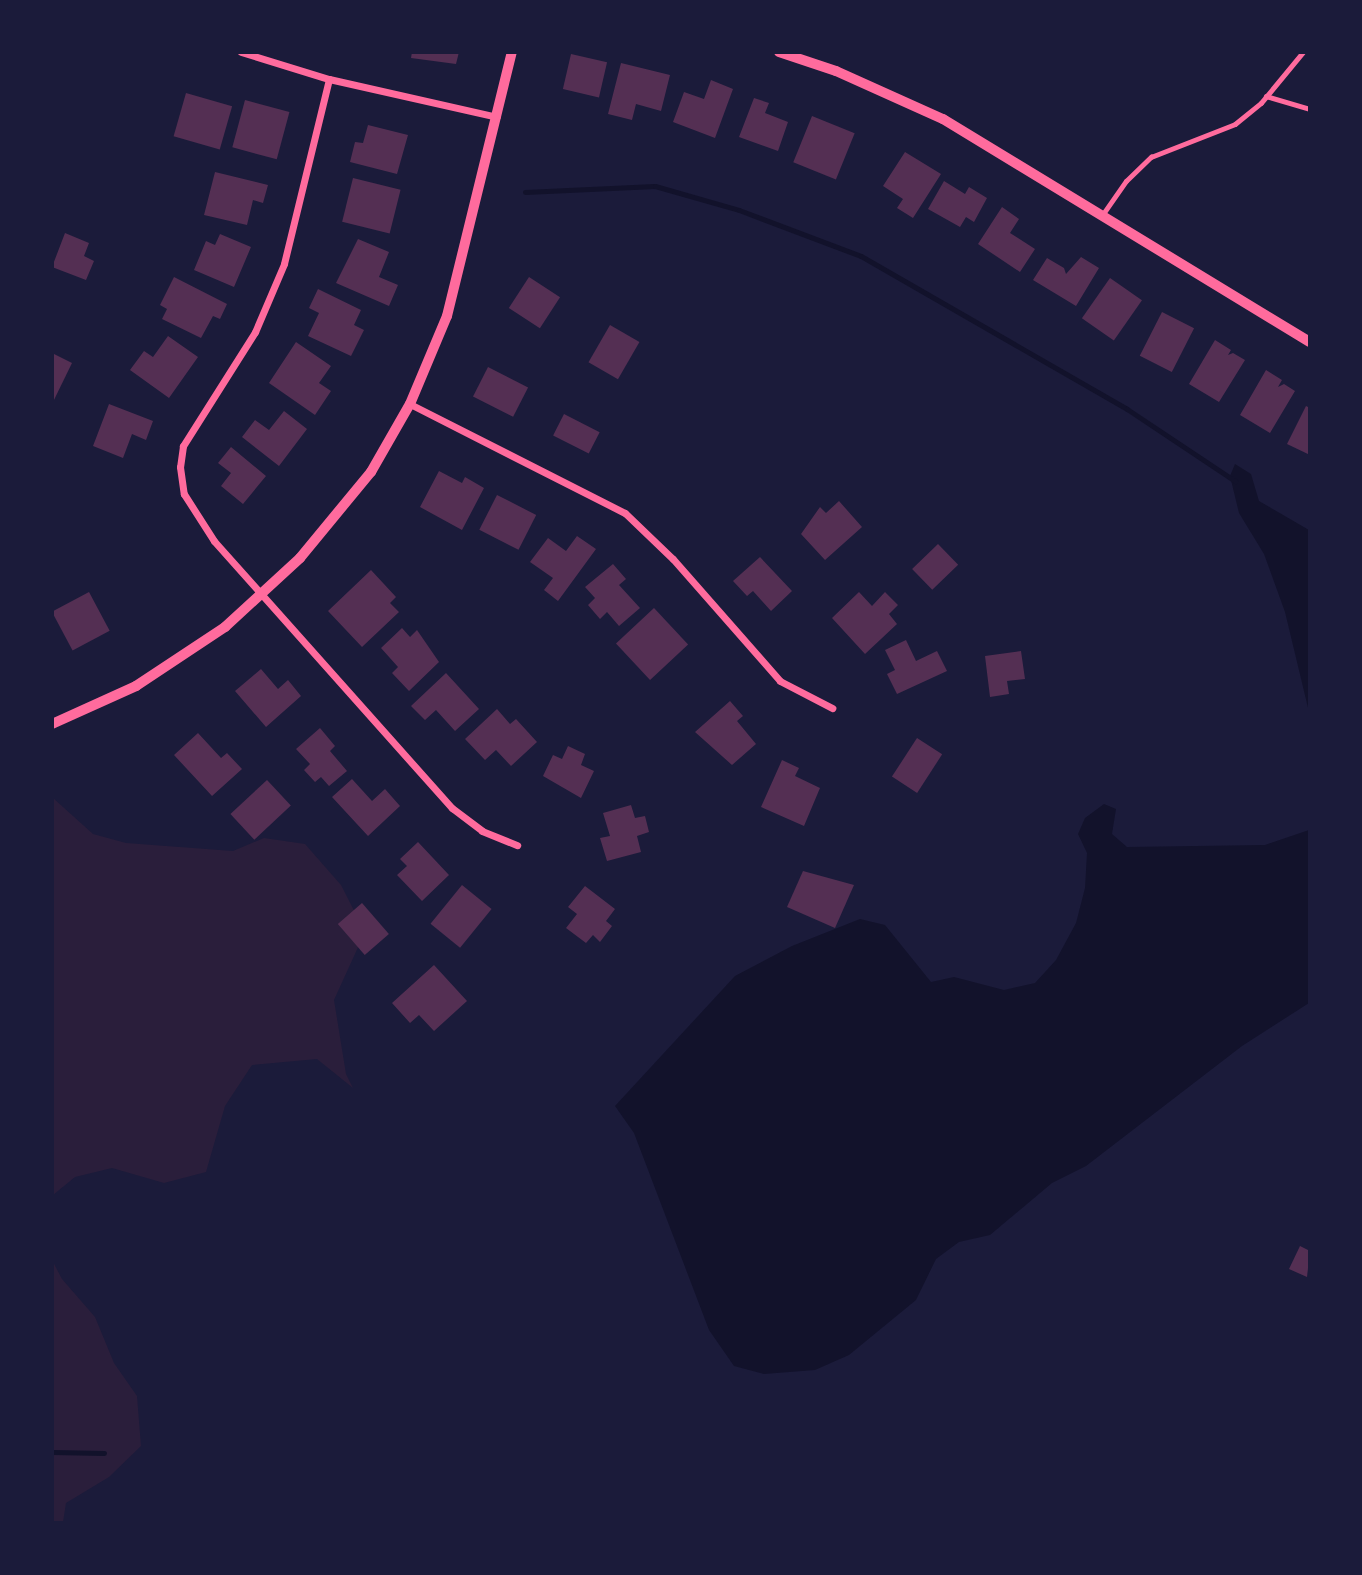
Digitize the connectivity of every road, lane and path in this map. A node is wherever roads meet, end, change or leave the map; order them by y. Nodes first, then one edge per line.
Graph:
1 (241, 52) edge
2 (512, 52) edge
3 (779, 52) edge
4 (1303, 52) edge
5 (329, 79) junction
6 (1266, 96) junction
7 (1310, 109) edge
8 (498, 118) junction
9 (1102, 215) junction
10 (1310, 342) edge
11 (410, 404) junction
12 (264, 596) junction
13 (832, 708) dead end
14 (52, 724) edge
15 (517, 845) dead end

1 - 5 street
2 - 8 street
3 - 9 street
4 - 6 lane
5 - 8 street
5 - 12 street
6 - 7 lane
6 - 9 lane
8 - 11 street
9 - 10 street
11 - 12 street
11 - 13 street
12 - 14 street
12 - 15 street

